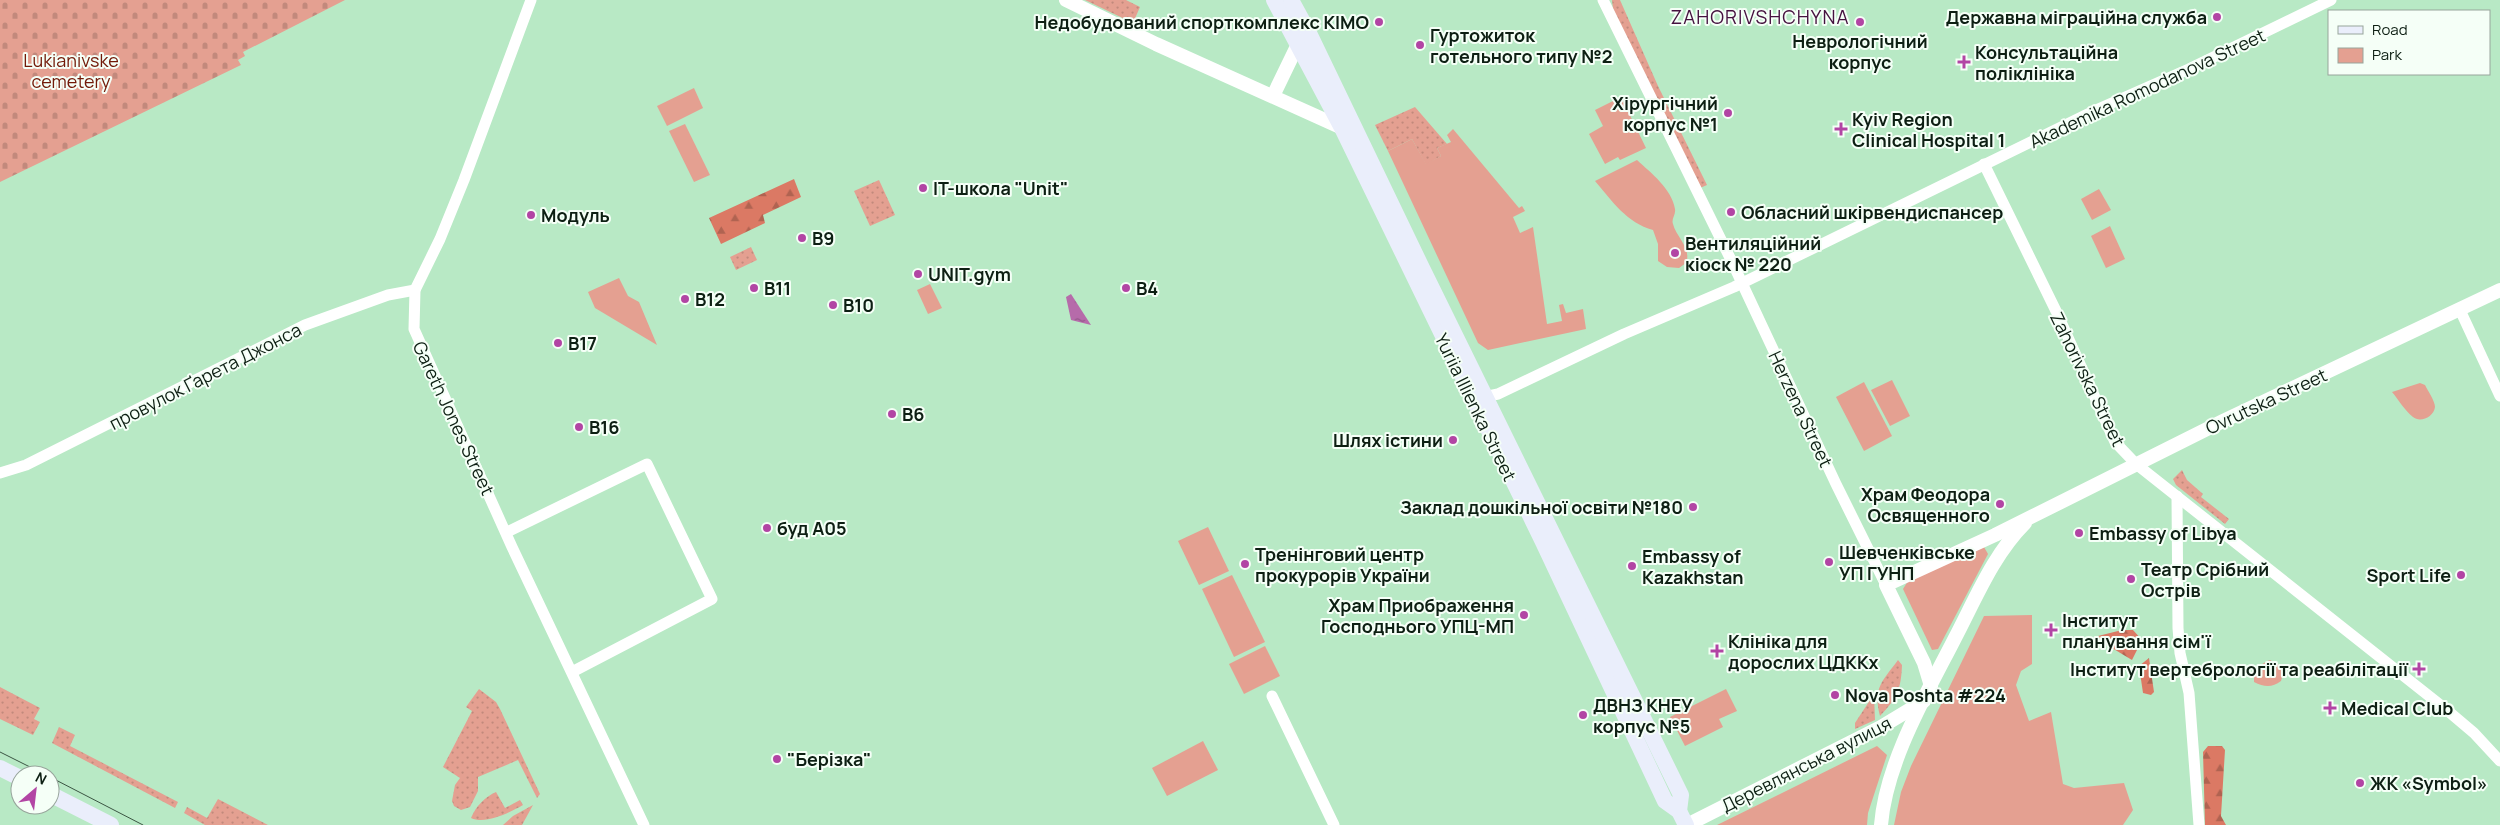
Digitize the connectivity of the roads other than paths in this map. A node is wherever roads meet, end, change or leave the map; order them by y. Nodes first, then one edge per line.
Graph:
1 (531, 0) edge
2 (1066, 0) edge
3 (1274, 0) edge
4 (1291, 0) edge
5 (1603, 0) edge
6 (2331, 0) edge
7 (1303, 36) junction
8 (1273, 96) junction
9 (1342, 128) junction
10 (1359, 134) junction
11 (1984, 164) junction
12 (1742, 283) junction
13 (414, 290) junction
14 (2500, 290) edge
15 (2460, 310) junction
16 (2500, 396) edge
17 (1480, 398) junction
18 (2136, 464) junction
19 (0, 473) edge
20 (2177, 496) junction
21 (2034, 514) junction
22 (506, 532) junction
23 (1886, 585) junction
24 (572, 672) junction
25 (1931, 686) junction
26 (1272, 696) dead end
27 (1924, 701) junction
28 (2500, 761) edge
29 (60, 799) edge
30 (1684, 820) edge
31 (112, 825) edge
32 (644, 825) edge
33 (1334, 825) edge
34 (1881, 825) edge
35 (2199, 825) edge

1 - 13 street, Gareth Jones Street
2 - 8 street
3 - 7 main road, Yuriia Illienka Street
4 - 7 main road, Yuriia Illienka Street
5 - 12 street, Herzena Street
6 - 11 street, Akademika Romodanova Street
7 - 8 street
7 - 9 main road, Yuriia Illienka Street
7 - 10 main road, Yuriia Illienka Street
8 - 9 street
9 - 10 street
9 - 17 main road, Yuriia Illienka Street
10 - 17 main road, Yuriia Illienka Street
11 - 12 street, Akademika Romodanova Street
11 - 18 street, Zahorivska Street
12 - 17 street, Akademika Romodanova Street
12 - 23 street, Herzena Street
13 - 19 street, провулок Ґарета Джонса
13 - 22 street, Gareth Jones Street
14 - 15 street, Ovrutska Street
15 - 16 street
15 - 18 street, Ovrutska Street
17 - 30 main road, Yuriia Illienka Street
18 - 20 street, Zahorivska Street
18 - 21 street, Ovrutska Street
20 - 28 street, Zahorivska Street
20 - 35 street
21 - 23 street, Ovrutska Street
21 - 25 street, Ovrutska Street
22 - 24 street, Gareth Jones Street
22 - 24 street
23 - 25 street, Herzena Street
24 - 32 street, Gareth Jones Street
25 - 27 street
26 - 33 street
27 - 30 street, Деревлянська вулиця
27 - 34 street
29 - 31 main road

